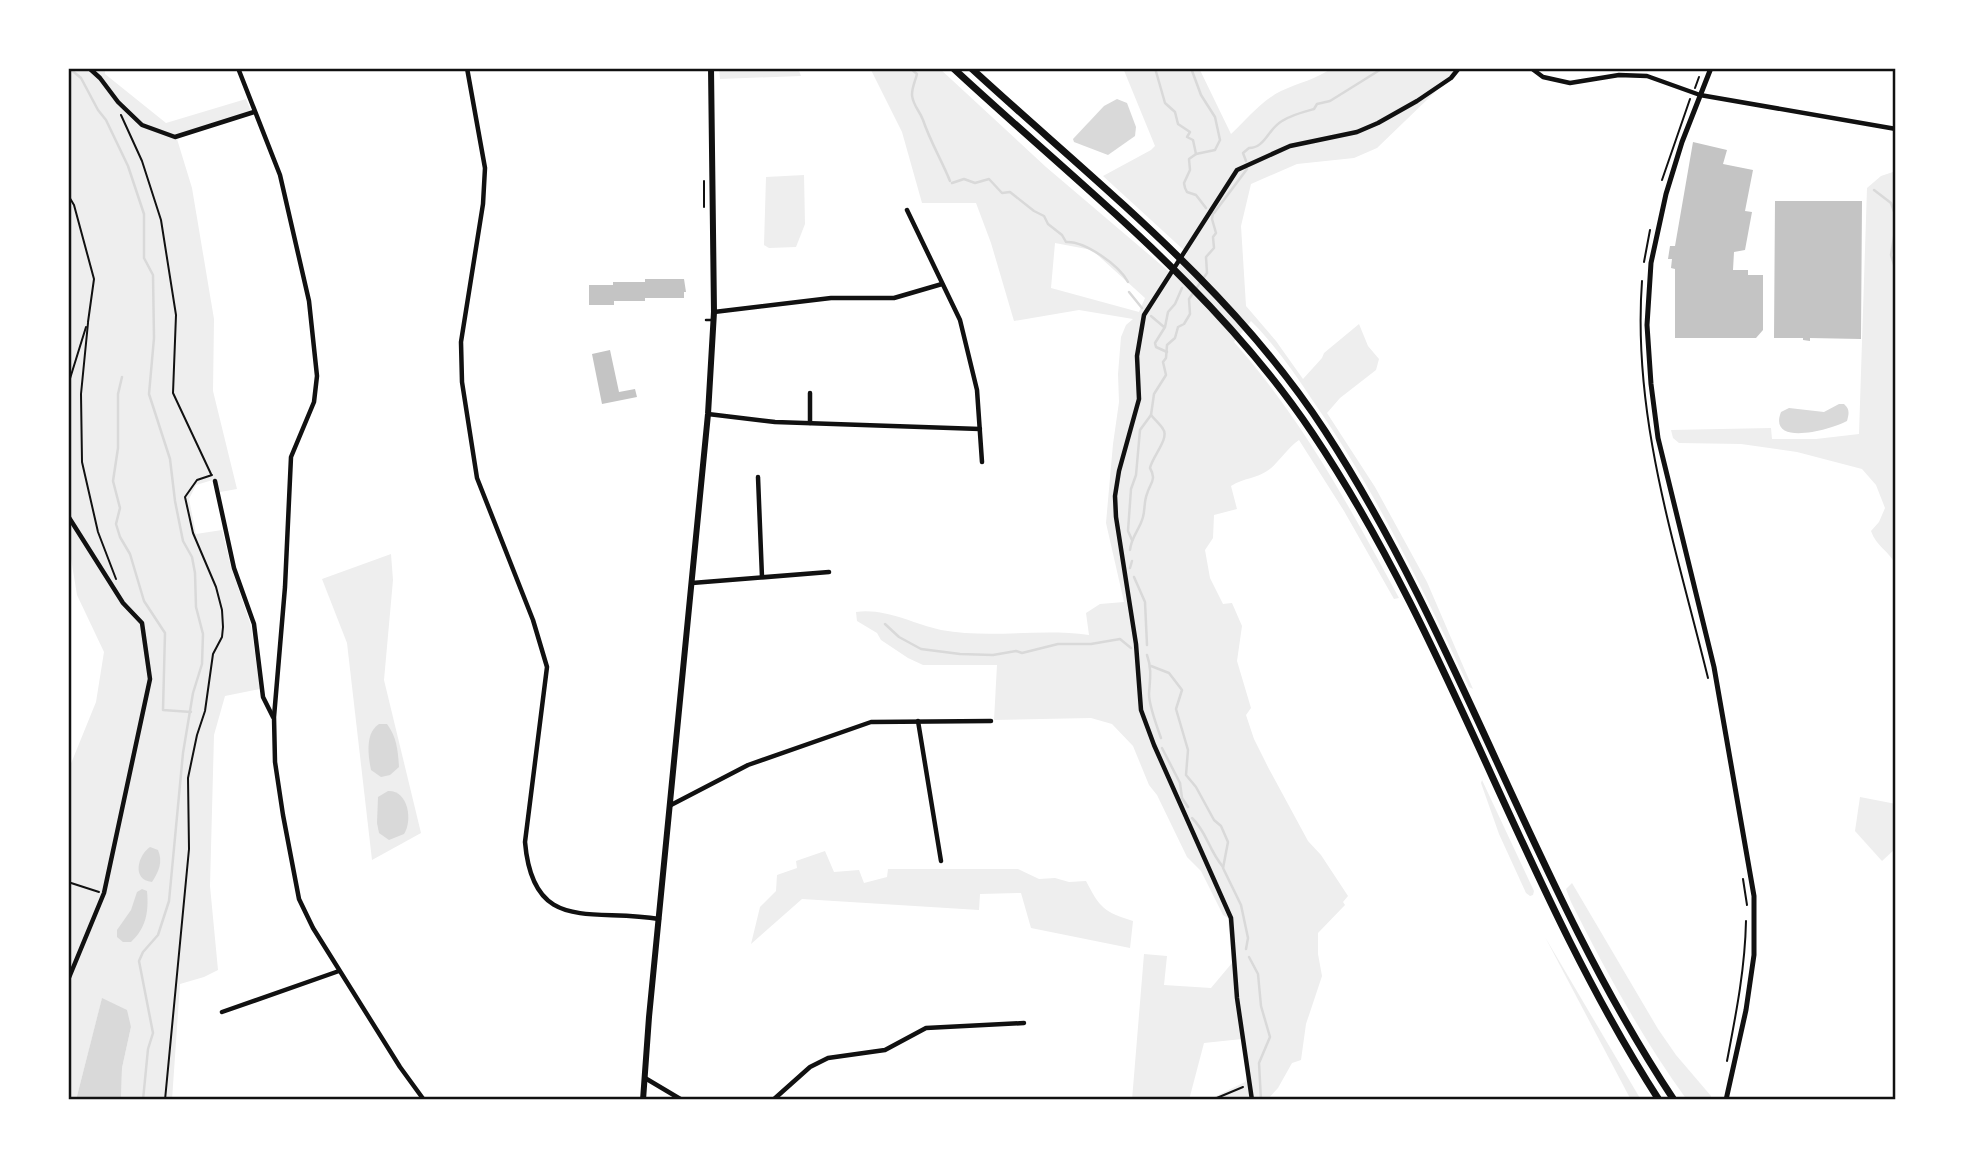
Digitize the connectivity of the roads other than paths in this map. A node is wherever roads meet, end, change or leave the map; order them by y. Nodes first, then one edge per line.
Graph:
1 (89, 68) edge
2 (238, 68) edge
3 (467, 68) edge
4 (711, 68) edge
5 (953, 68) edge
6 (971, 68) edge
7 (1459, 68) edge
8 (1531, 68) edge
9 (1711, 68) edge
10 (1700, 95) junction
11 (254, 112) junction
12 (1896, 129) edge
13 (907, 210) dead end
14 (942, 284) junction
15 (714, 312) junction
16 (810, 393) dead end
17 (708, 414) junction
18 (810, 423) junction
19 (980, 429) junction
20 (982, 462) dead end
21 (758, 477) dead end
22 (215, 481) road end
23 (68, 516) edge
24 (829, 572) dead end
25 (762, 577) junction
26 (692, 583) junction
27 (274, 717) junction
28 (918, 721) junction
29 (991, 721) dead end
30 (670, 805) junction
31 (941, 861) dead end
32 (660, 919) junction
33 (339, 971) junction
34 (68, 980) edge
35 (222, 1012) dead end
36 (1024, 1023) dead end
37 (645, 1078) junction
38 (424, 1100) edge
39 (643, 1100) edge
40 (682, 1100) edge
41 (773, 1100) edge
42 (1252, 1100) edge
43 (1659, 1100) edge
44 (1674, 1100) edge
45 (1726, 1100) edge

1 - 11 street
2 - 11 street
3 - 32 street
4 - 15 main road
5 - 43 highway
6 - 44 highway
7 - 42 street
8 - 10 street
9 - 10 street
10 - 12 street
10 - 45 street
11 - 27 street
13 - 14 street
14 - 15 street
14 - 19 street
15 - 17 main road
16 - 18 street
17 - 18 street
17 - 26 main road
18 - 19 street
19 - 20 street
21 - 25 street
22 - 27 street
23 - 34 street
24 - 25 street
25 - 26 street
26 - 30 main road
27 - 33 street
28 - 29 street
28 - 30 street
28 - 31 street
30 - 32 main road
32 - 37 main road
33 - 35 street
33 - 38 street
36 - 41 street
37 - 39 main road
37 - 40 street

